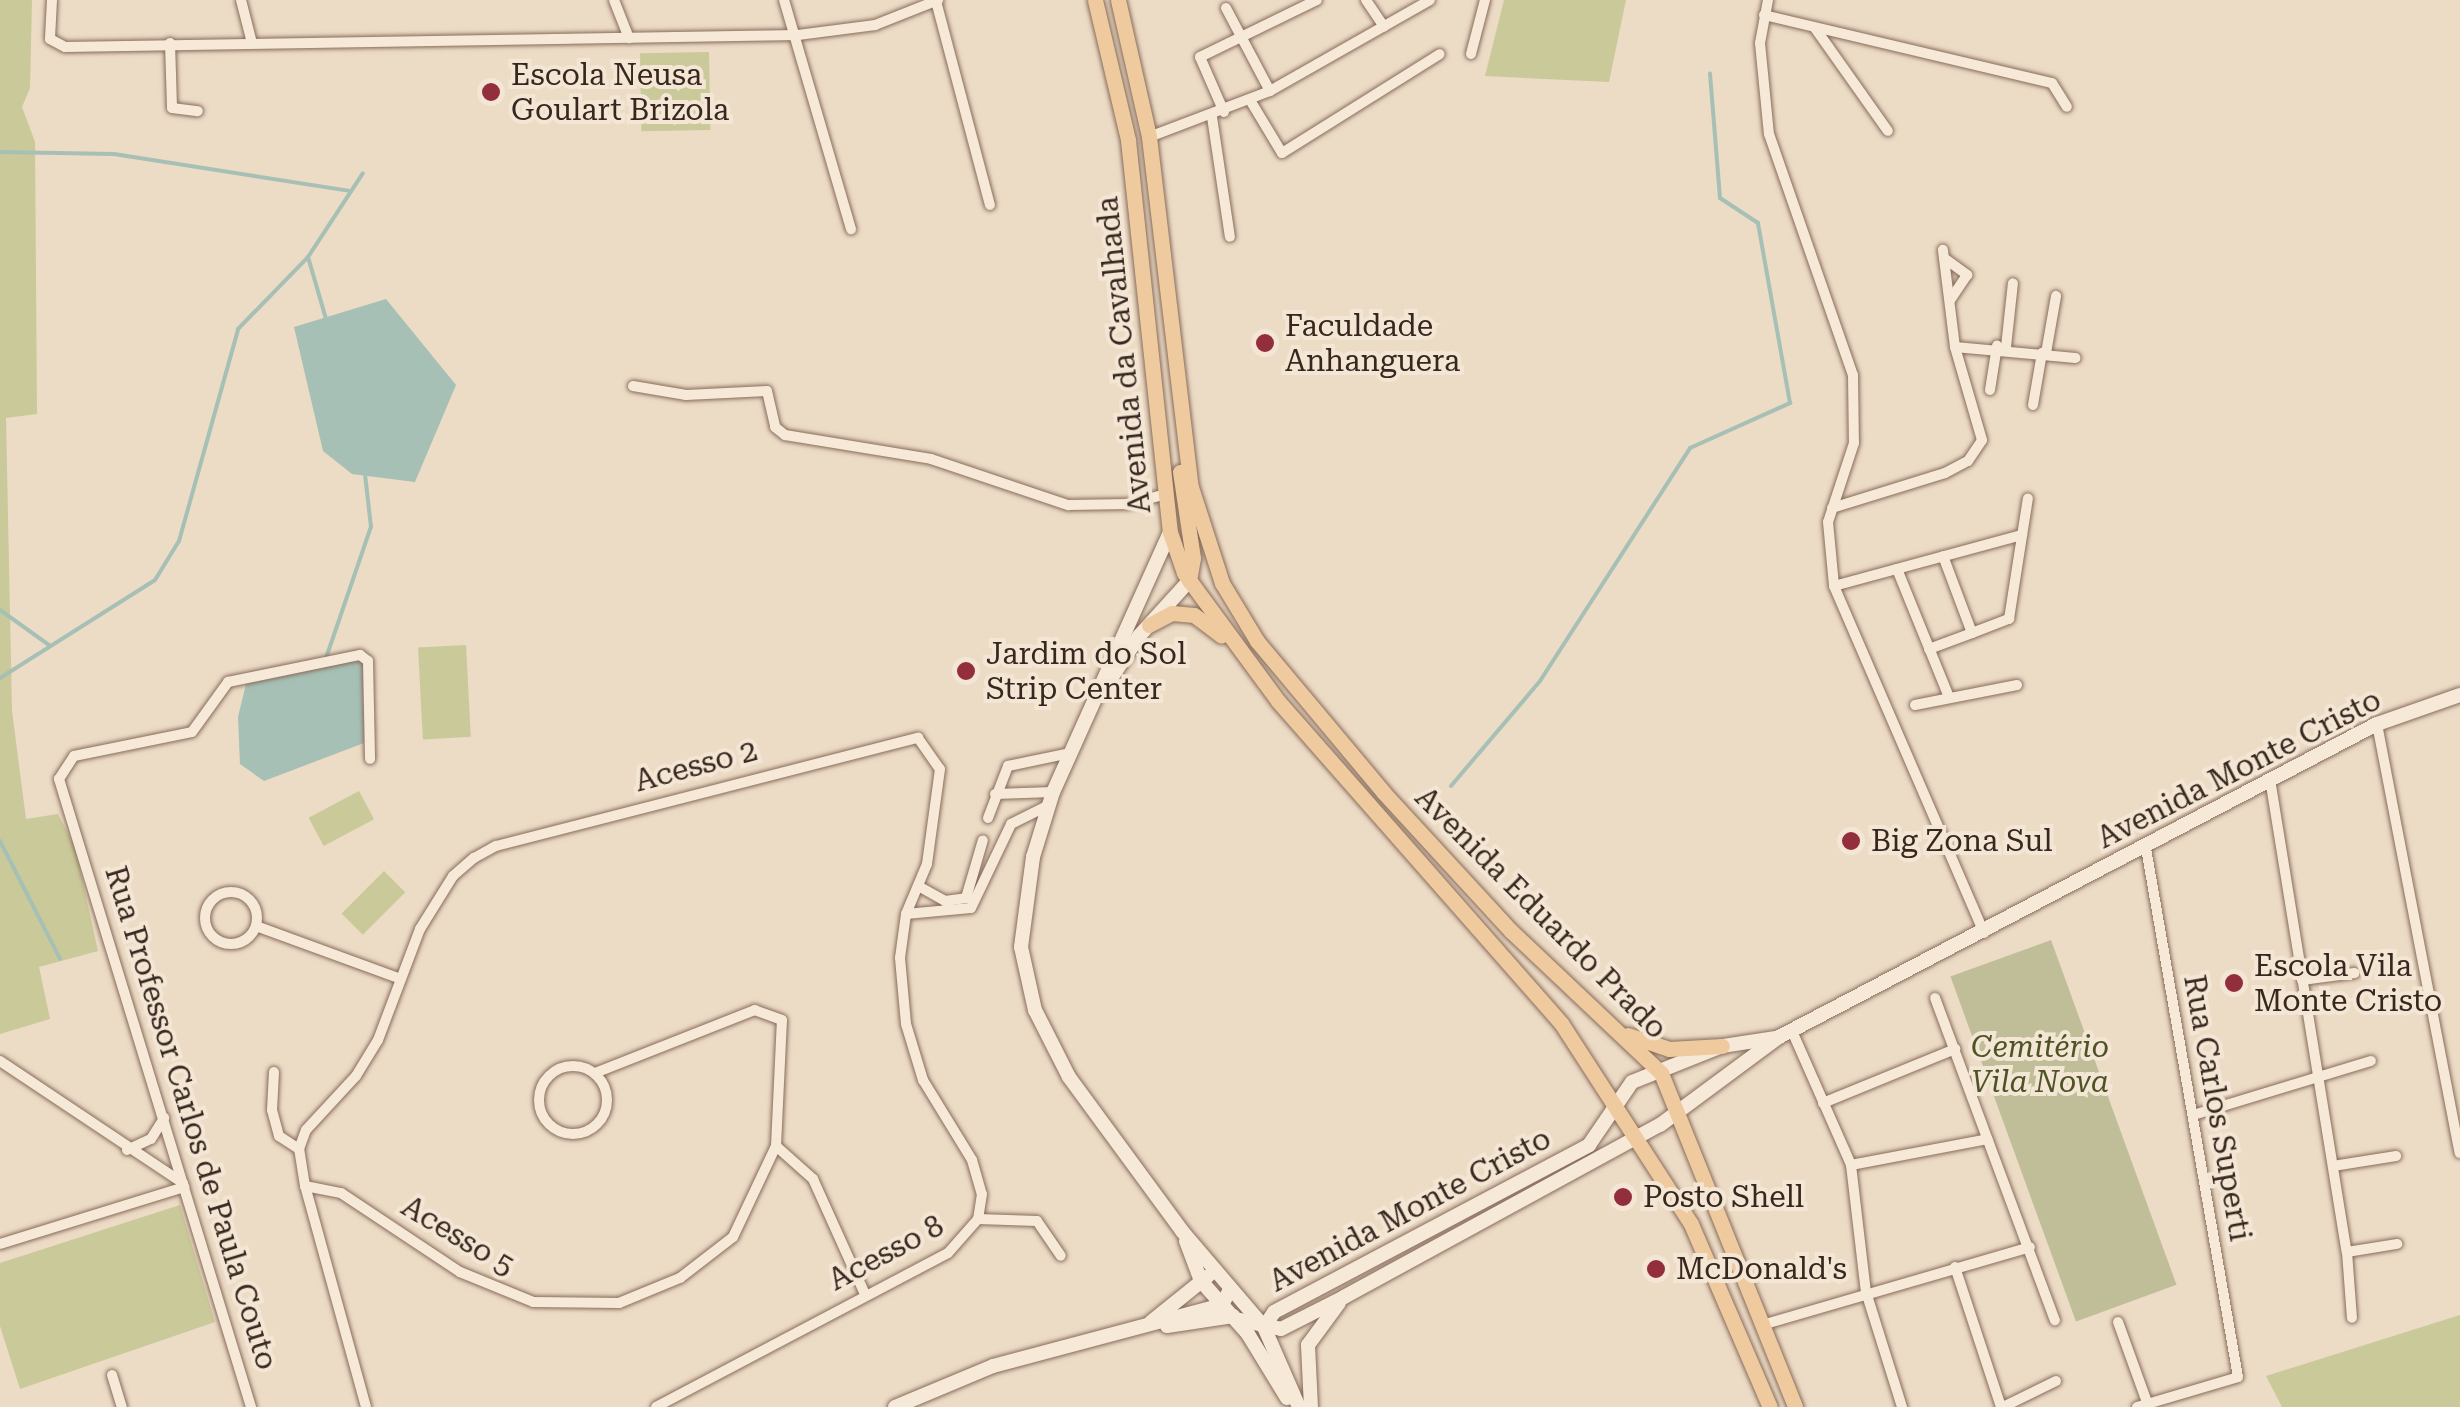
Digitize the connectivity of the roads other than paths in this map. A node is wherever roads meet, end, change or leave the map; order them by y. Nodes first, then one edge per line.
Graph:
1 (52, 0) edge
2 (240, 0) edge
3 (614, 0) edge
4 (784, 0) edge
5 (937, 0) edge
6 (1095, 0) edge
7 (1118, 0) edge
8 (1317, 0) edge
9 (1366, 0) edge
10 (1430, 0) edge
11 (1485, 0) edge
12 (1768, 0) edge
13 (1226, 8) dead end
14 (1764, 15) junction
15 (1384, 27) junction
16 (1814, 27) junction
17 (798, 36) junction
18 (1244, 37) junction
19 (629, 38) junction
20 (170, 43) junction
21 (252, 43) junction
22 (1440, 54) dead end
23 (1471, 54) dead end
24 (1270, 91) junction
25 (1250, 100) junction
26 (2068, 107) dead end
27 (198, 111) dead end
28 (1218, 114) junction
29 (1888, 131) dead end
30 (1148, 137) junction
31 (990, 205) dead end
32 (1138, 223) junction
33 (851, 229) dead end
34 (1230, 237) dead end
35 (2013, 284) dead end
36 (1166, 294) junction
37 (2056, 296) dead end
38 (1950, 300) junction
39 (1150, 337) junction
40 (1955, 347) junction
41 (2001, 347) junction
42 (2044, 353) junction
43 (2076, 358) dead end
44 (633, 386) dead end
45 (1990, 390) dead end
46 (1178, 403) junction
47 (2033, 406) dead end
48 (1182, 432) junction
49 (1166, 494) junction
50 (2028, 498) dead end
51 (1832, 508) junction
52 (1170, 532) junction
53 (2022, 535) junction
54 (1943, 556) junction
55 (1897, 569) junction
56 (1189, 580) junction
57 (1834, 586) junction
58 (1149, 625) junction
59 (1972, 633) junction
60 (1232, 643) junction
61 (1929, 649) junction
62 (2017, 685) dead end
63 (1099, 694) junction
64 (2460, 695) edge
65 (1949, 698) junction
66 (1915, 704) dead end
67 (2377, 724) junction
68 (1070, 753) junction
69 (370, 759) dead end
70 (2270, 779) junction
71 (995, 794) junction
72 (1051, 799) junction
73 (988, 818) dead end
74 (984, 840) dead end
75 (2146, 848) junction
76 (920, 887) junction
77 (906, 914) junction
78 (256, 926) junction
79 (1984, 934) junction
80 (2355, 973) dead end
81 (401, 980) junction
82 (2302, 980) junction
83 (1935, 998) dead end
84 (1622, 1033) junction
85 (1786, 1034) junction
86 (1722, 1046) junction
87 (1954, 1049) junction
88 (0, 1061) edge
89 (2371, 1061) dead end
90 (274, 1072) dead end
91 (595, 1073) junction
92 (1661, 1073) junction
93 (2318, 1078) junction
94 (1823, 1103) junction
95 (1613, 1106) junction
96 (1676, 1111) junction
97 (2193, 1114) junction
98 (164, 1118) junction
99 (1636, 1136) junction
100 (1988, 1138) junction
101 (776, 1146) junction
102 (299, 1148) junction
103 (127, 1150) junction
104 (2460, 1153) edge
105 (2396, 1156) dead end
106 (1850, 1165) junction
107 (2333, 1166) junction
108 (184, 1185) junction
109 (304, 1186) junction
110 (978, 1220) junction
111 (1182, 1231) junction
112 (0, 1244) edge
113 (2397, 1244) dead end
114 (2030, 1247) junction
115 (2347, 1252) junction
116 (1061, 1256) dead end
117 (1956, 1267) junction
118 (1217, 1274) junction
119 (1201, 1281) junction
120 (1230, 1289) junction
121 (1866, 1292) junction
122 (865, 1294) junction
123 (1344, 1297) junction
124 (1230, 1313) junction
125 (2352, 1318) dead end
126 (2055, 1320) dead end
127 (2118, 1322) dead end
128 (1762, 1325) junction
129 (1146, 1326) junction
130 (1264, 1328) junction
131 (112, 1374) dead end
132 (2056, 1381) dead end
133 (2175, 1394) junction
134 (1292, 1402) edge
135 (2142, 1404) edge
136 (122, 1407) edge
137 (251, 1407) edge
138 (366, 1407) edge
139 (656, 1407) edge
140 (894, 1407) edge
141 (1311, 1407) edge
142 (1770, 1407) edge
143 (1795, 1407) edge
144 (1902, 1407) edge
145 (2002, 1407) edge
146 (2182, 1407) edge

1 - 20 street
2 - 21 street
3 - 19 street
4 - 17 street
5 - 17 street
5 - 31 street
6 - 32 main road, Avenida da Cavalhada
7 - 30 main road, Avenida da Cavalhada
8 - 18 street
9 - 15 street
10 - 15 street
11 - 23 street
12 - 14 street
13 - 18 street
14 - 16 street
14 - 51 street
15 - 24 street
16 - 26 street
16 - 29 street
17 - 19 street
17 - 33 street
18 - 24 street
18 - 28 street
19 - 21 street
20 - 21 street
20 - 27 street
22 - 25 street
24 - 25 street
25 - 28 street
28 - 30 street
28 - 34 street
30 - 36 main road, Avenida da Cavalhada
32 - 36 main road
32 - 39 main road, Avenida da Cavalhada
35 - 41 street
36 - 46 main road, Avenida da Cavalhada
37 - 42 street
38 - 38 street
38 - 40 street
39 - 46 main road
39 - 49 main road, Avenida da Cavalhada
40 - 41 street
40 - 51 street
41 - 42 street
41 - 45 street
42 - 43 street
42 - 47 street
44 - 49 street
46 - 48 main road, Avenida da Cavalhada
48 - 56 main road
48 - 84 main road, Avenida Eduardo Prado
49 - 52 main road, Avenida da Cavalhada
50 - 53 street
51 - 57 street
52 - 56 main road, Avenida Eduardo Prado
52 - 63 main road, Avenida da Cavalhada
53 - 54 street
53 - 59 street
54 - 55 street
54 - 59 street
55 - 57 street
55 - 61 street
56 - 58 main road, Avenida da Cavalhada
56 - 60 main road, Avenida Eduardo Prado
57 - 79 street
58 - 60 main road
58 - 63 main road, Avenida da Cavalhada
59 - 61 street
60 - 95 main road, Avenida Eduardo Prado
61 - 65 street
62 - 65 street
63 - 68 main road, Avenida da Cavalhada
64 - 67 main road, Avenida Monte Cristo
65 - 66 street
67 - 70 main road, Avenida Monte Cristo
67 - 104 street
68 - 71 street
68 - 72 main road, Avenida da Cavalhada
69 - 98 street, Rua Professor Carlos de Paula Couto
70 - 75 main road, Avenida Monte Cristo
70 - 82 street
71 - 72 street
71 - 73 street
72 - 77 street
72 - 111 main road, Avenida da Cavalhada
74 - 76 street
75 - 79 main road, Avenida Monte Cristo
75 - 97 street, Rua Carlos Superti
76 - 77 street, Acesso 8
76 - 81 street, Acesso 2
77 - 110 street, Acesso 8
78 - 78 street
78 - 81 street
79 - 85 main road, Avenida Monte Cristo
80 - 82 street
81 - 102 street, Acesso 2
82 - 93 street
83 - 87 street
84 - 86 main road
84 - 92 main road, Avenida Eduardo Prado
85 - 86 main road, Avenida Monte Cristo
85 - 94 street
85 - 96 main road, Avenida Monte Cristo
86 - 92 main road, Avenida Monte Cristo
87 - 94 street
87 - 100 street
88 - 103 street
89 - 93 street
90 - 102 street
91 - 91 street
91 - 101 street, Acesso 5
92 - 95 main road, Avenida Monte Cristo
92 - 96 main road, Avenida Eduardo Prado
93 - 97 street
93 - 107 street
94 - 106 street
95 - 99 main road, Avenida Eduardo Prado
95 - 130 main road, Avenida Monte Cristo
96 - 99 main road, Avenida Monte Cristo
96 - 128 main road, Avenida Eduardo Prado
97 - 133 street, Rua Carlos Superti
98 - 103 street
98 - 108 street, Rua Professor Carlos de Paula Couto
99 - 123 main road, Avenida Monte Cristo
99 - 142 main road, Avenida Eduardo Prado
100 - 106 street
100 - 114 street
101 - 109 street, Acesso 5
101 - 122 street
102 - 109 street
103 - 108 street
105 - 107 street
106 - 121 street
107 - 115 street
108 - 112 street
108 - 137 street, Rua Professor Carlos de Paula Couto
109 - 138 street
110 - 116 street
110 - 122 street, Acesso 8
111 - 118 main road, Avenida da Cavalhada
111 - 119 main road, Avenida da Cavalhada
113 - 115 street
114 - 117 street
114 - 126 street
115 - 125 street
117 - 121 street
117 - 145 street
118 - 119 main road
118 - 120 main road, Avenida da Cavalhada
119 - 124 main road, Avenida da Cavalhada
119 - 129 main road
120 - 124 main road
120 - 130 main road, Avenida da Cavalhada
121 - 128 street
121 - 144 street
122 - 139 street, Acesso 8
123 - 130 main road, Avenida Monte Cristo
123 - 141 main road
124 - 129 main road
124 - 130 main road
124 - 134 main road, Avenida da Cavalhada
127 - 135 street
128 - 143 main road, Avenida Eduardo Prado
129 - 140 main road
130 - 134 main road, Avenida da Cavalhada
131 - 136 street
132 - 145 street
133 - 135 street
133 - 146 street

